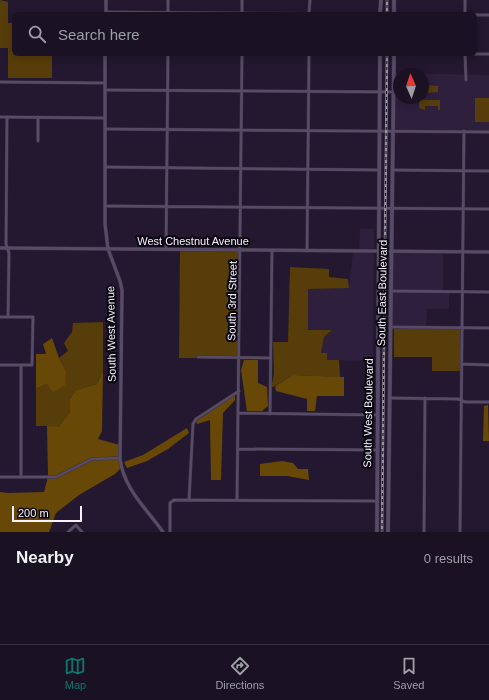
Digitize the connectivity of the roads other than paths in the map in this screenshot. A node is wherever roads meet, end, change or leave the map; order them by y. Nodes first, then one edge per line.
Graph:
1 (106, 0) edge
2 (168, 0) edge
3 (242, 0) edge
4 (310, 0) edge
5 (380, 0) edge
6 (394, 0) edge
7 (465, 0) edge
8 (106, 12) edge
9 (168, 12) edge
10 (242, 12) edge
11 (309, 12) edge
12 (380, 12) edge
13 (394, 12) edge
14 (465, 12) edge
15 (477, 15) edge
16 (489, 15) edge
17 (477, 54) edge
18 (489, 54) edge
19 (105, 56) edge
20 (168, 56) edge
21 (242, 56) edge
22 (309, 56) edge
23 (380, 56) edge
24 (394, 56) edge
25 (465, 56) edge
26 (394, 68) edge
27 (466, 80) dead end
28 (0, 82) edge
29 (105, 83) junction
30 (105, 90) junction
31 (167, 90) junction
32 (242, 91) junction
33 (309, 92) junction
34 (380, 92) junction
35 (393, 92) edge
36 (393, 104) edge
37 (0, 117) edge
38 (7, 117) junction
39 (38, 117) junction
40 (105, 118) junction
41 (105, 129) junction
42 (167, 129) junction
43 (241, 130) junction
44 (308, 130) junction
45 (379, 131) junction
46 (393, 131) junction
47 (464, 132) junction
48 (489, 132) edge
49 (38, 141) dead end
50 (104, 167) junction
51 (167, 168) junction
52 (241, 169) junction
53 (308, 169) junction
54 (379, 170) junction
55 (393, 170) junction
56 (464, 170) junction
57 (489, 171) edge
58 (104, 206) junction
59 (166, 207) junction
60 (240, 207) junction
61 (308, 208) junction
62 (378, 209) junction
63 (393, 209) junction
64 (463, 209) junction
65 (489, 210) edge
66 (0, 248) edge
67 (7, 248) junction
68 (108, 249) junction
69 (166, 250) junction
70 (240, 250) junction
71 (272, 251) junction
72 (307, 251) junction
73 (378, 251) junction
74 (392, 252) junction
75 (462, 252) junction
76 (489, 252) edge
77 (391, 291) junction
78 (462, 292) junction
79 (489, 292) edge
80 (0, 316) edge
81 (8, 317) junction
82 (391, 327) junction
83 (462, 328) junction
84 (489, 328) edge
85 (198, 357) dead end
86 (239, 358) junction
87 (271, 358) junction
88 (462, 364) junction
89 (0, 365) edge
90 (21, 365) junction
91 (489, 365) edge
92 (239, 391) junction
93 (389, 398) junction
94 (425, 398) junction
95 (461, 400) junction
96 (489, 402) edge
97 (238, 413) junction
98 (270, 414) junction
99 (377, 415) junction
100 (238, 449) junction
101 (377, 450) junction
102 (120, 458) junction
103 (0, 477) edge
104 (21, 477) junction
105 (189, 500) junction
106 (237, 500) junction
107 (377, 502) junction
108 (68, 532) edge
109 (81, 532) edge
110 (162, 532) edge
111 (170, 532) edge
112 (377, 532) edge
113 (388, 532) edge
114 (424, 532) edge
115 (460, 532) edge

1 - 8 street
2 - 9 street
3 - 10 street
4 - 11 street
5 - 12 main road
6 - 13 main road
7 - 14 street
15 - 16 street
17 - 18 street
19 - 29 street, South West Avenue
20 - 31 street
21 - 32 street, South 3rd Street
22 - 33 street
23 - 34 main road, South West Boulevard
24 - 26 main road, South East Boulevard
25 - 27 street
28 - 29 street
29 - 30 street, South West Avenue
30 - 31 street
30 - 40 street, South West Avenue
31 - 32 street
31 - 42 street
32 - 33 street
32 - 43 street, South 3rd Street
33 - 34 street
33 - 44 street
34 - 35 street
34 - 45 main road, South West Boulevard
36 - 46 main road, South East Boulevard
37 - 38 street
38 - 39 street
38 - 67 street
39 - 40 street
39 - 49 street
40 - 41 street, South West Avenue
41 - 42 street
41 - 50 street, South West Avenue
42 - 43 street
42 - 51 street
43 - 44 street
43 - 52 street, South 3rd Street
44 - 45 street
44 - 53 street
45 - 46 street
45 - 54 main road, South West Boulevard
46 - 47 street
46 - 55 main road, South East Boulevard
47 - 48 street
47 - 56 street
50 - 51 street
50 - 58 street, South West Avenue
51 - 52 street
51 - 59 street
52 - 53 street
52 - 60 street, South 3rd Street
53 - 54 street
53 - 61 street
54 - 62 main road, South West Boulevard
55 - 56 street
55 - 63 main road, South East Boulevard
56 - 57 street
56 - 64 street
58 - 59 street
58 - 68 street, South West Avenue
59 - 60 street
59 - 69 street
60 - 61 street
60 - 70 street, South 3rd Street
61 - 62 street
61 - 72 street
62 - 63 street
62 - 73 main road, South West Boulevard
63 - 64 street
63 - 74 main road, South East Boulevard
64 - 65 street
64 - 75 street
66 - 67 street, West Chestnut Avenue
67 - 68 street, West Chestnut Avenue
67 - 81 street
68 - 69 street, West Chestnut Avenue
68 - 102 street, South West Avenue
69 - 70 street, West Chestnut Avenue
70 - 71 street, West Chestnut Avenue
70 - 86 street, South 3rd Street
71 - 72 street, West Chestnut Avenue
71 - 87 street
72 - 73 street, West Chestnut Avenue
73 - 74 street, West Chestnut Avenue
73 - 99 main road, South West Boulevard
74 - 75 street, West Chestnut Avenue
74 - 77 main road, South East Boulevard
75 - 76 street, West Chestnut Avenue
75 - 78 street
77 - 78 street
77 - 82 main road, South East Boulevard
78 - 79 street
78 - 83 street
80 - 81 street
81 - 90 street
82 - 83 street
82 - 93 main road, South East Boulevard
83 - 84 street
83 - 88 street
85 - 86 street
86 - 87 street
86 - 92 street, South 3rd Street
87 - 98 street
88 - 91 street
88 - 95 street
89 - 90 street
90 - 104 street
92 - 97 street, South 3rd Street
92 - 105 street
93 - 94 street
93 - 113 main road, South East Boulevard
94 - 95 street
94 - 114 street
95 - 96 street
95 - 115 street
97 - 98 street
97 - 100 street, South 3rd Street
98 - 99 street
99 - 101 main road, South West Boulevard
100 - 101 street
100 - 106 street, South 3rd Street
101 - 107 main road, South West Boulevard
102 - 104 street
102 - 110 street, South West Avenue
103 - 104 street
105 - 106 street
105 - 111 street
106 - 107 street
107 - 112 main road, South West Boulevard
108 - 109 street

